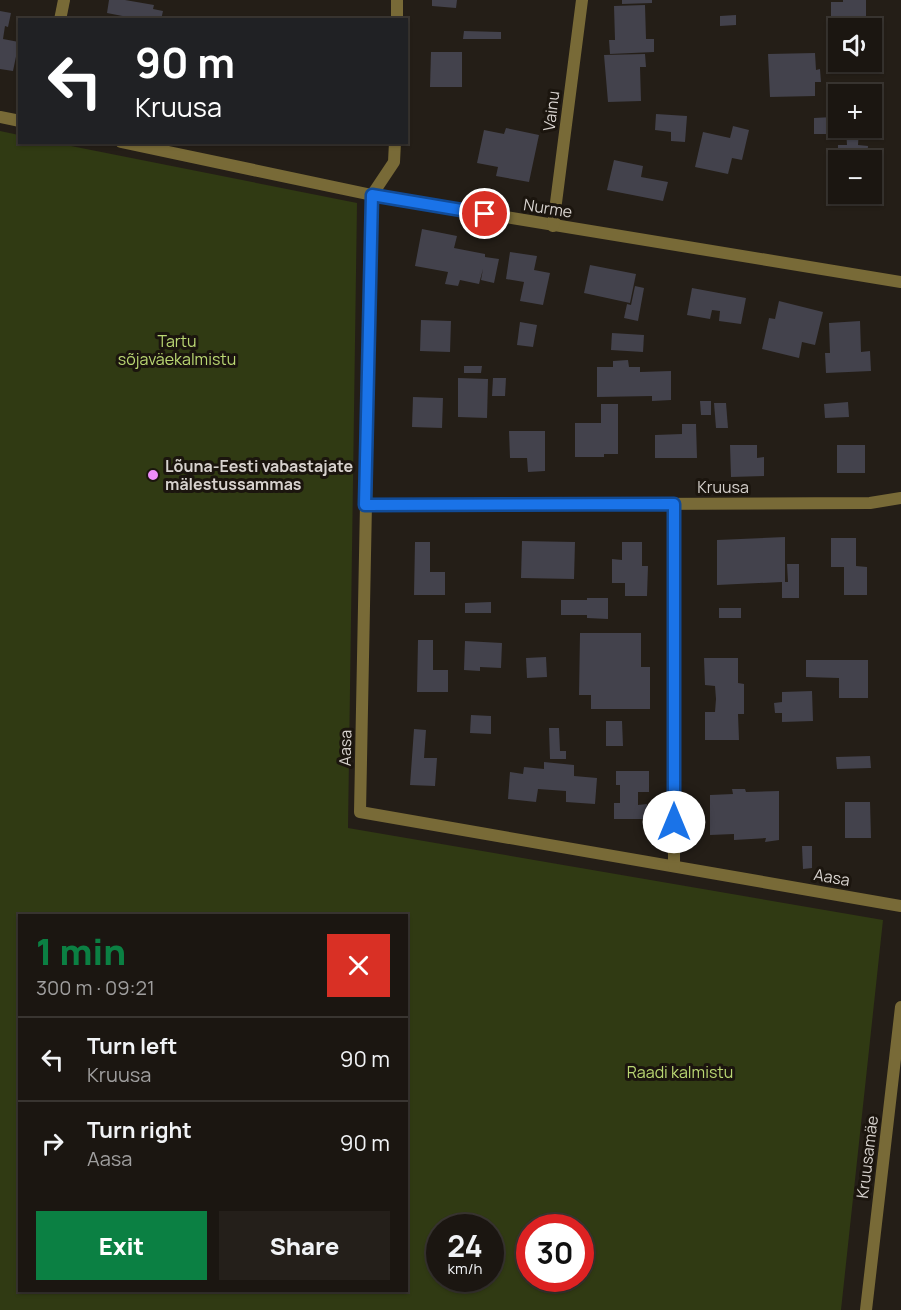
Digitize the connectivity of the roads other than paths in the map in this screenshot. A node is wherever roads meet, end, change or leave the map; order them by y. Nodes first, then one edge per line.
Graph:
1 (64, 0) edge
2 (397, 0) edge
3 (582, 0) edge
4 (60, 18) edge
5 (397, 18) edge
6 (0, 117) edge
7 (18, 121) edge
8 (130, 144) edge
9 (395, 144) edge
10 (372, 195) junction
11 (554, 226) junction
12 (901, 282) edge
13 (901, 498) edge
14 (674, 504) junction
15 (365, 505) junction
16 (674, 866) junction
17 (901, 906) edge
18 (901, 1012) edge
19 (866, 1310) edge

1 - 4 street
2 - 5 street
3 - 11 street, Vainu
6 - 7 street
8 - 10 street, Nurme
9 - 10 street
10 - 11 street, Nurme
10 - 15 street, Aasa
11 - 12 street, Nurme
13 - 14 street, Kruusa
14 - 15 street, Kruusa
14 - 16 street
15 - 16 street, Aasa
16 - 17 street, Aasa
18 - 19 street, Kruusamäe

